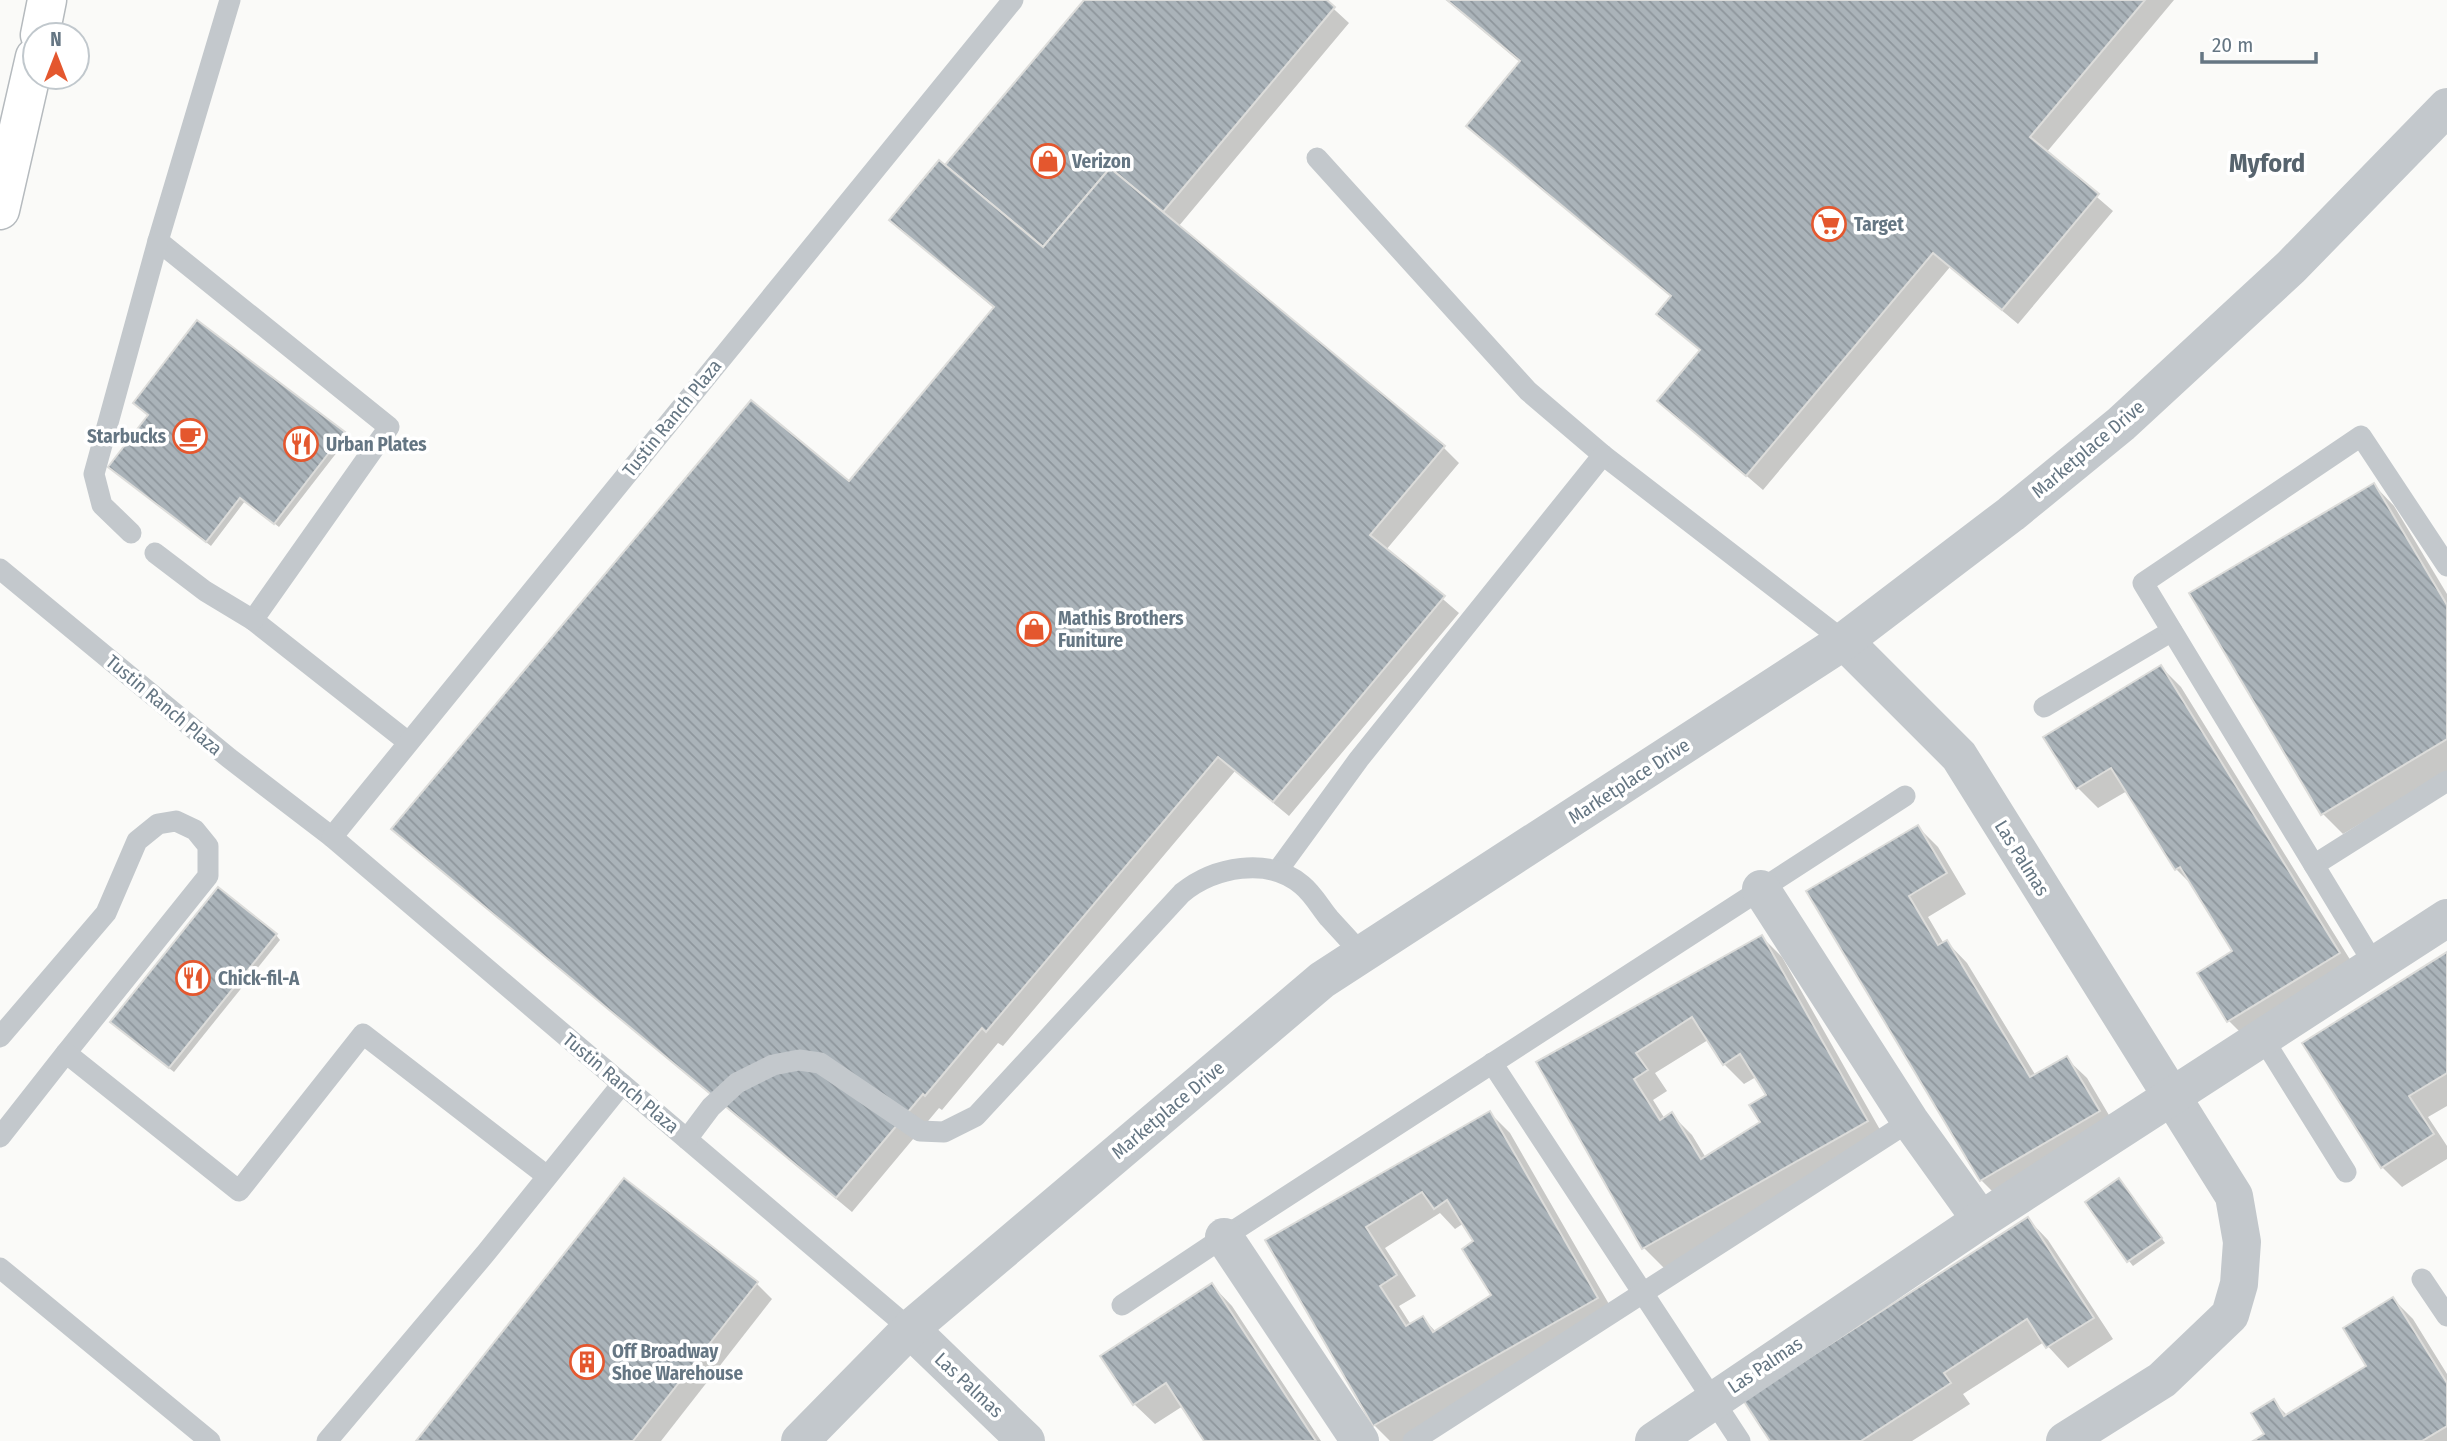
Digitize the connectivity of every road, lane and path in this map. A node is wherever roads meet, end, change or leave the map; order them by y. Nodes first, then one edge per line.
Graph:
1 (47, 0) edge
2 (230, 0) edge
3 (1013, 0) edge
4 (43, 21) edge
5 (27, 91) edge
6 (2447, 107) edge
7 (1317, 158) dead end
8 (0, 210) edge
9 (158, 242) junction
10 (1603, 455) junction
11 (131, 533) dead end
12 (155, 553) dead end
13 (2447, 566) edge
14 (0, 569) edge
15 (253, 620) junction
16 (2172, 631) junction
17 (1844, 641) junction
18 (2044, 707) dead end
19 (408, 742) junction
20 (2447, 781) edge
21 (1905, 796) dead end
22 (331, 837) junction
23 (2314, 865) junction
24 (1278, 870) junction
25 (1761, 889) junction
26 (2447, 918) edge
27 (1363, 954) junction
28 (2374, 964) junction
29 (0, 1037) edge
30 (2262, 1037) junction
31 (66, 1053) junction
32 (1492, 1063) junction
33 (622, 1084) junction
34 (2172, 1097) junction
35 (1910, 1121) junction
36 (0, 1137) edge
37 (687, 1139) junction
38 (2346, 1172) dead end
39 (547, 1176) junction
40 (1981, 1220) junction
41 (1224, 1237) junction
42 (0, 1268) edge
43 (2422, 1279) dead end
44 (1644, 1294) junction
45 (1122, 1305) dead end
46 (2447, 1316) edge
47 (910, 1329) junction
48 (1713, 1400) junction
49 (210, 1441) edge
50 (327, 1441) edge
51 (800, 1441) edge
52 (1026, 1441) edge
53 (1360, 1441) edge
54 (1413, 1441) edge
55 (1654, 1441) edge
56 (1740, 1441) edge
57 (2065, 1441) edge

1 - 4 main road
2 - 9 lane
3 - 19 lane, Tustin Ranch Plaza
5 - 8 main road
6 - 17 street, Marketplace Drive
7 - 10 lane
9 - 11 lane
9 - 15 lane
10 - 17 lane
10 - 24 lane
12 - 15 lane
13 - 16 lane
14 - 22 lane, Tustin Ranch Plaza
15 - 19 lane
16 - 18 lane
16 - 23 lane
17 - 27 street, Marketplace Drive
17 - 34 street, Las Palmas
19 - 22 lane, Tustin Ranch Plaza
20 - 23 lane
21 - 25 lane
22 - 33 lane, Tustin Ranch Plaza
23 - 28 lane
24 - 27 lane
24 - 37 lane
25 - 32 lane
25 - 35 street
26 - 28 street, Las Palmas
27 - 47 street, Marketplace Drive
28 - 30 street, Las Palmas
29 - 31 lane
30 - 34 street, Las Palmas
30 - 38 lane
31 - 36 lane
31 - 39 lane
32 - 41 lane
32 - 44 lane
33 - 37 lane, Tustin Ranch Plaza
33 - 39 lane
34 - 40 street, Las Palmas
34 - 57 street, Las Palmas
35 - 40 street
35 - 44 lane
37 - 47 lane, Tustin Ranch Plaza
39 - 50 lane
40 - 48 street, Las Palmas
41 - 45 lane
41 - 53 street
42 - 49 lane
43 - 46 lane
44 - 48 lane
44 - 54 lane
47 - 51 street, Marketplace Drive
47 - 52 street, Las Palmas
48 - 55 street, Las Palmas
48 - 56 lane

